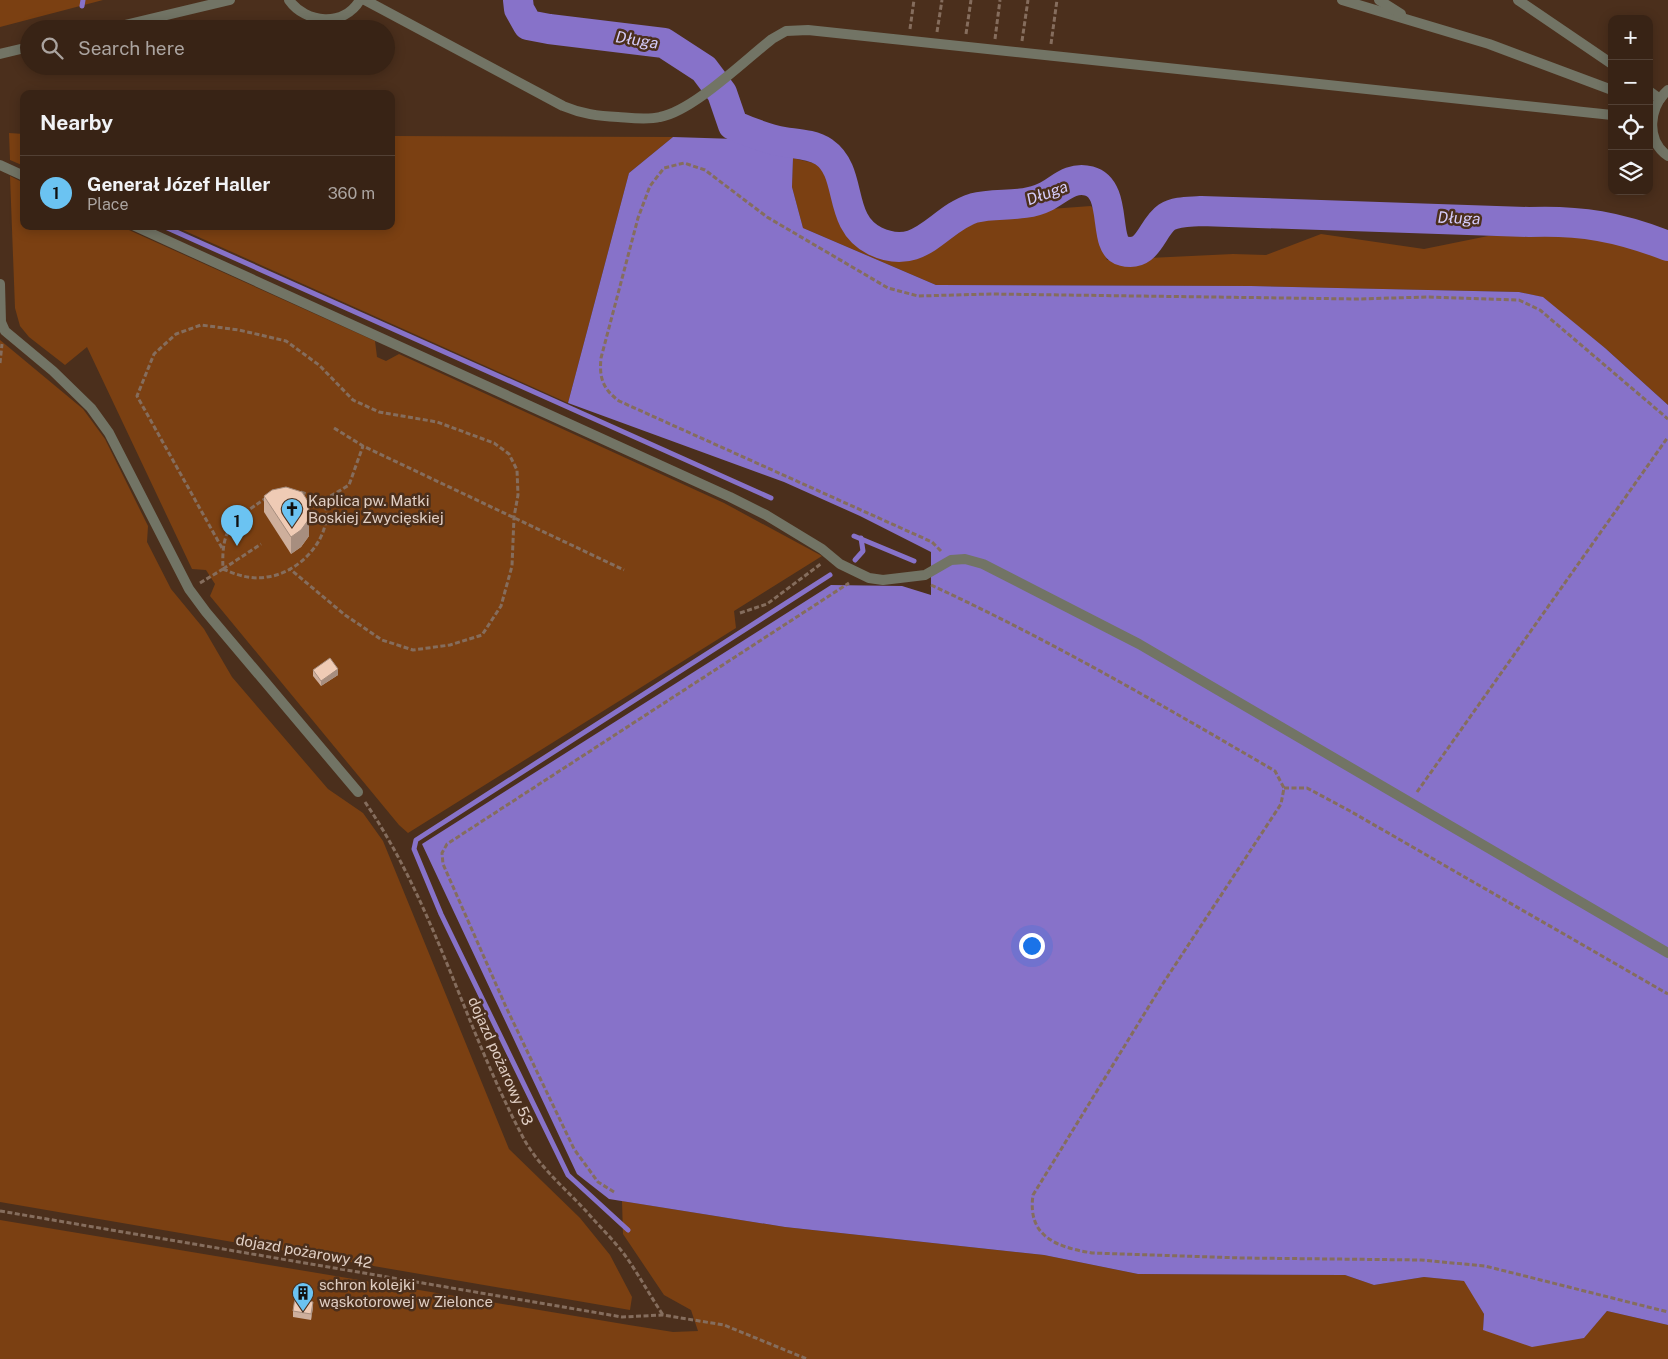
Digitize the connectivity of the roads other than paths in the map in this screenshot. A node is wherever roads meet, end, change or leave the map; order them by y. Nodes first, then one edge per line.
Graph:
1 (230, 0) edge
2 (289, 0) edge
3 (360, 0) edge
4 (365, 0) edge
5 (1342, 0) edge
6 (1379, 0) edge
7 (1518, 0) edge
8 (146, 20) edge
9 (1410, 20) junction
10 (20, 50) edge
11 (0, 54) edge
12 (1608, 61) edge
13 (1608, 89) edge
14 (1668, 90) edge
15 (1653, 94) edge
16 (1660, 99) junction
17 (1653, 110) edge
18 (1608, 114) edge
19 (1653, 132) edge
20 (1668, 156) edge
21 (0, 165) edge
22 (20, 174) edge
23 (144, 230) edge
24 (0, 284) edge
25 (358, 792) road end
26 (1668, 953) edge

1 - 8 street
2 - 3 street
4 - 18 street
5 - 9 street
6 - 9 street
7 - 12 street
9 - 13 street
10 - 11 street
14 - 16 street
15 - 16 street
16 - 17 street
19 - 20 street
21 - 22 street
23 - 26 street
24 - 25 street

